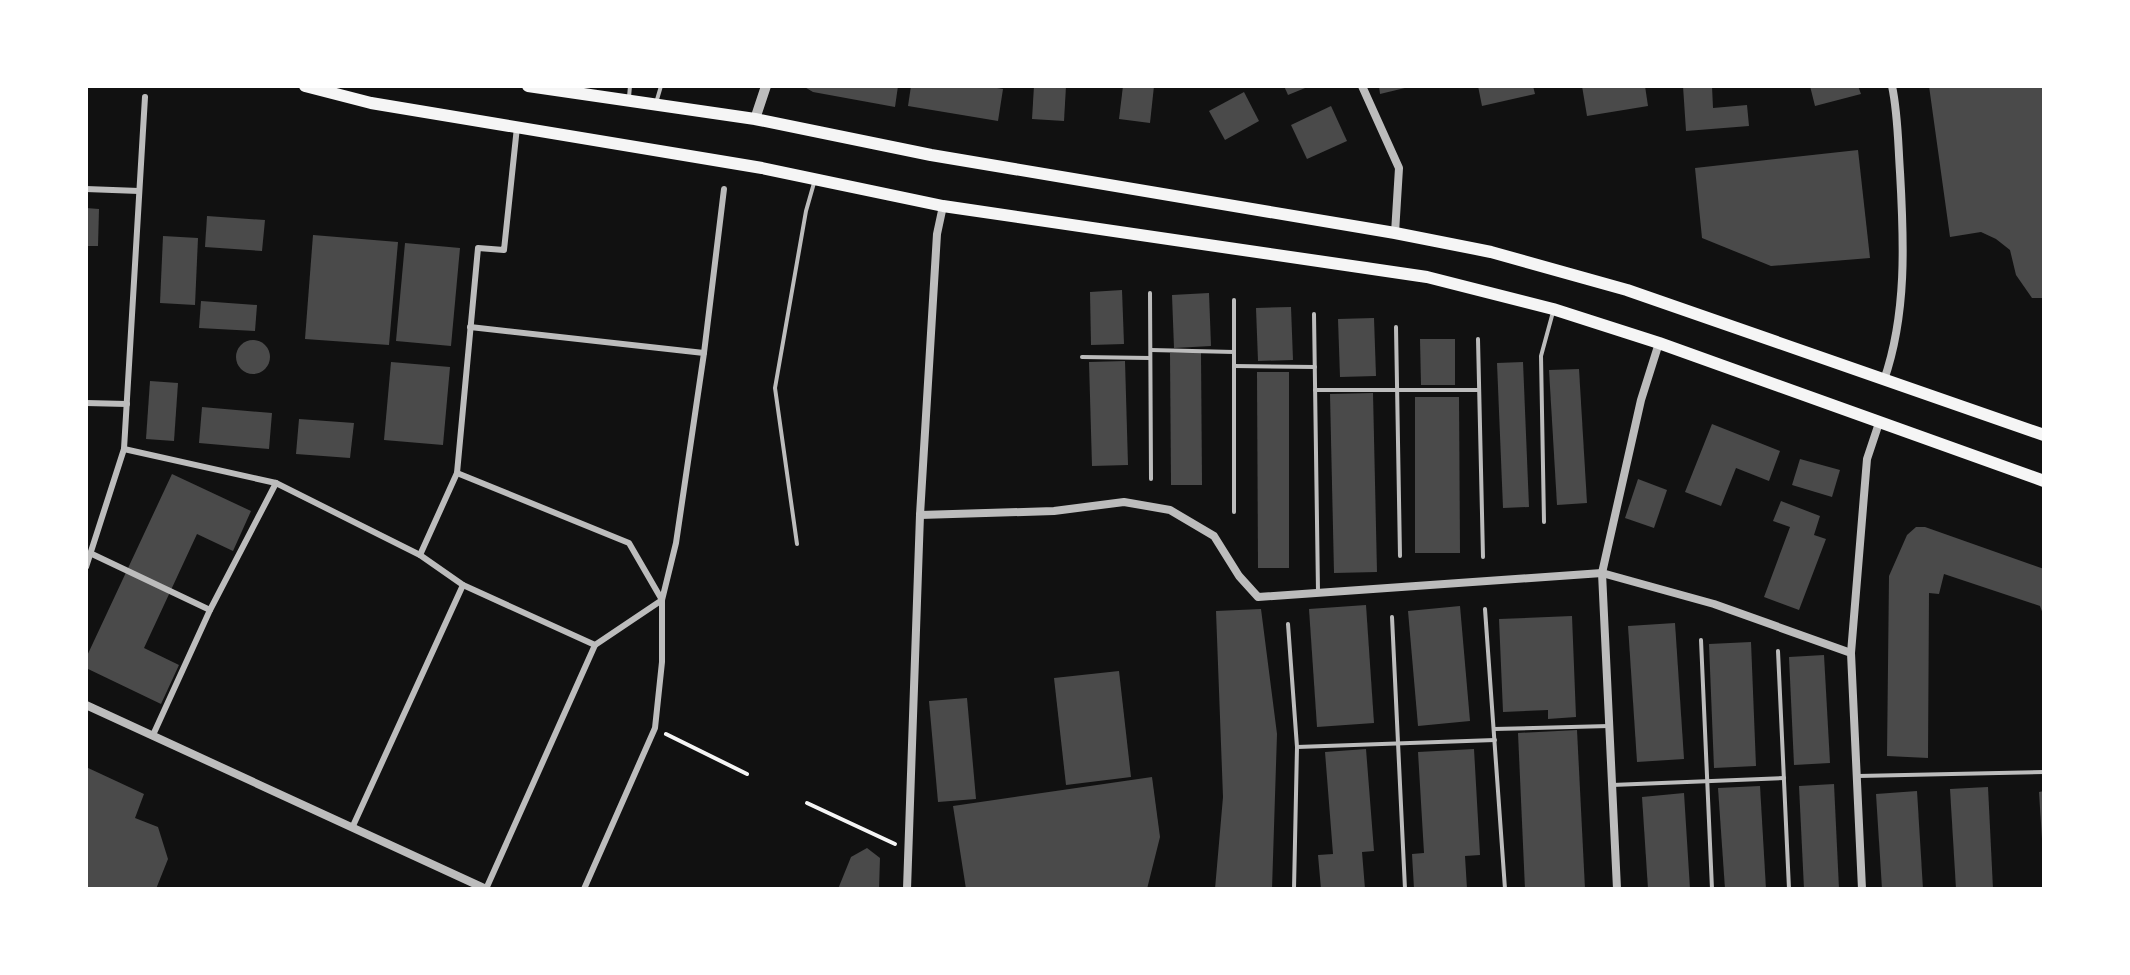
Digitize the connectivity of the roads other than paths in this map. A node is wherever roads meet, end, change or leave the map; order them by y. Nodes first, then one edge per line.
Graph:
1 (152, 86) edge
2 (179, 86) edge
3 (305, 86) edge
4 (528, 86) edge
5 (661, 86) edge
6 (766, 86) edge
7 (1362, 86) edge
8 (1892, 86) edge
9 (630, 93) edge
10 (145, 97) dead end
11 (656, 103) junction
12 (755, 119) junction
13 (517, 127) junction
14 (815, 179) junction
15 (86, 189) edge
16 (724, 189) dead end
17 (139, 191) junction
18 (943, 206) junction
19 (1395, 233) junction
20 (1150, 293) dead end
21 (1234, 300) dead end
22 (1553, 309) junction
23 (1314, 314) dead end
24 (470, 327) junction
25 (1396, 327) dead end
26 (1478, 339) dead end
27 (1659, 343) junction
28 (1151, 350) junction
29 (1234, 352) junction
30 (704, 353) junction
31 (1082, 357) dead end
32 (1150, 358) junction
33 (1234, 366) junction
34 (1315, 367) junction
35 (1884, 380) junction
36 (1315, 390) junction
37 (1398, 390) junction
38 (1479, 390) junction
39 (86, 403) edge
40 (127, 404) junction
41 (1879, 423) junction
42 (2044, 435) edge
43 (124, 449) junction
44 (457, 473) junction
45 (1151, 479) dead end
46 (2044, 481) edge
47 (276, 483) junction
48 (1234, 512) dead end
49 (920, 515) junction
50 (1544, 522) dead end
51 (797, 544) dead end
52 (92, 554) junction
53 (420, 555) junction
54 (1400, 556) dead end
55 (1483, 557) dead end
56 (86, 567) edge
57 (1602, 573) junction
58 (463, 585) junction
59 (1318, 593) junction
60 (662, 600) junction
61 (1485, 609) dead end
62 (210, 610) junction
63 (1392, 617) dead end
64 (1288, 624) dead end
65 (1701, 640) dead end
66 (595, 645) junction
67 (1778, 651) dead end
68 (1851, 653) junction
69 (86, 705) edge
70 (1609, 726) junction
71 (1494, 729) junction
72 (153, 735) junction
73 (1495, 740) junction
74 (1398, 742) junction
75 (1297, 747) junction
76 (2044, 772) edge
77 (1856, 776) junction
78 (1784, 778) junction
79 (1707, 781) junction
80 (1612, 785) junction
81 (352, 828) junction
82 (486, 889) edge
83 (584, 889) edge
84 (907, 889) edge
85 (1294, 889) edge
86 (1405, 889) edge
87 (1505, 889) edge
88 (1617, 889) edge
89 (1712, 889) edge
90 (1789, 889) edge
91 (1862, 889) edge

1 - 2 lane
3 - 13 main road
4 - 9 main road
5 - 11 lane
6 - 12 street
7 - 19 street
8 - 35 street
9 - 11 main road
10 - 17 street
11 - 12 main road
12 - 19 main road
13 - 14 main road
13 - 24 street
14 - 18 main road
14 - 51 lane
15 - 17 street
16 - 30 street
17 - 40 street
18 - 22 main road
18 - 49 street
19 - 35 main road
20 - 28 lane
21 - 29 lane
22 - 27 main road
22 - 50 lane
23 - 34 lane
24 - 30 street
24 - 44 street
25 - 37 lane
26 - 38 lane
27 - 41 main road
27 - 57 street
28 - 29 lane
28 - 32 lane
29 - 33 lane
30 - 60 street
31 - 32 lane
32 - 45 lane
33 - 34 lane
33 - 48 lane
34 - 36 lane
35 - 42 main road
36 - 37 lane
36 - 59 lane
37 - 38 lane
37 - 54 lane
38 - 55 lane
39 - 40 street
40 - 43 street
41 - 46 main road
41 - 68 street
43 - 47 street
43 - 52 street
44 - 53 street
44 - 60 street
47 - 53 street
47 - 62 street
49 - 59 street
49 - 84 street
52 - 56 street
52 - 62 street
53 - 58 street
57 - 59 street
57 - 68 street
57 - 70 street
58 - 66 street
58 - 81 street
60 - 66 street
60 - 83 street
61 - 71 lane
62 - 72 street
63 - 74 lane
64 - 75 lane
65 - 79 lane
66 - 82 street
67 - 78 lane
68 - 77 street
69 - 72 street
70 - 71 lane
70 - 80 street
71 - 73 lane
72 - 81 street
73 - 74 lane
73 - 87 lane
74 - 75 lane
74 - 86 lane
75 - 85 lane
76 - 77 lane
77 - 91 street
78 - 79 lane
78 - 90 lane
79 - 80 lane
79 - 89 lane
80 - 88 street
81 - 82 street

